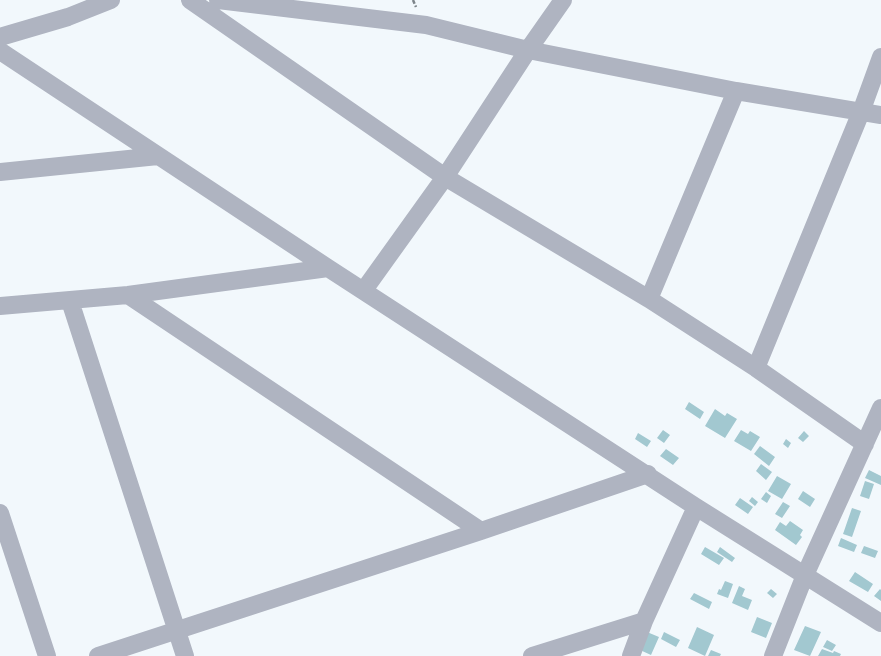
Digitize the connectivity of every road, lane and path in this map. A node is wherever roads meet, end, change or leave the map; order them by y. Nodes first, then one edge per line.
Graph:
1 (111, 0) edge
2 (190, 0) edge
3 (218, 0) edge
4 (563, 0) edge
5 (0, 37) edge
6 (528, 50) junction
7 (0, 51) edge
8 (881, 57) edge
9 (736, 91) junction
10 (861, 112) junction
11 (881, 115) edge
12 (158, 156) junction
13 (0, 172) edge
14 (445, 177) junction
15 (328, 268) junction
16 (364, 290) junction
17 (128, 295) junction
18 (649, 299) junction
19 (70, 301) junction
20 (0, 306) edge
21 (756, 368) junction
22 (881, 408) edge
23 (865, 444) junction
24 (648, 474) junction
25 (696, 507) junction
26 (0, 513) edge
27 (481, 531) junction
28 (805, 575) junction
29 (644, 621) junction
30 (881, 623) edge
31 (177, 630) junction
32 (47, 656) edge
33 (98, 656) edge
34 (185, 656) edge
35 (532, 656) edge
36 (631, 656) edge
37 (773, 656) edge

1 - 5 street
2 - 14 street
3 - 6 street
4 - 6 street
6 - 9 street
6 - 14 street
7 - 12 street
8 - 10 street
9 - 10 street
9 - 18 street
10 - 11 street
10 - 21 street
12 - 13 street
12 - 15 street
14 - 16 street
14 - 18 street
15 - 16 street
15 - 17 street
16 - 24 street
17 - 19 street
17 - 27 street
18 - 21 street
19 - 20 street
19 - 31 street
21 - 23 street
22 - 23 street
23 - 28 street
24 - 25 street
24 - 27 street
25 - 28 street
25 - 29 street
26 - 32 street
27 - 31 street
28 - 30 street
28 - 37 street
29 - 35 street
29 - 36 street
31 - 33 street
31 - 34 street

